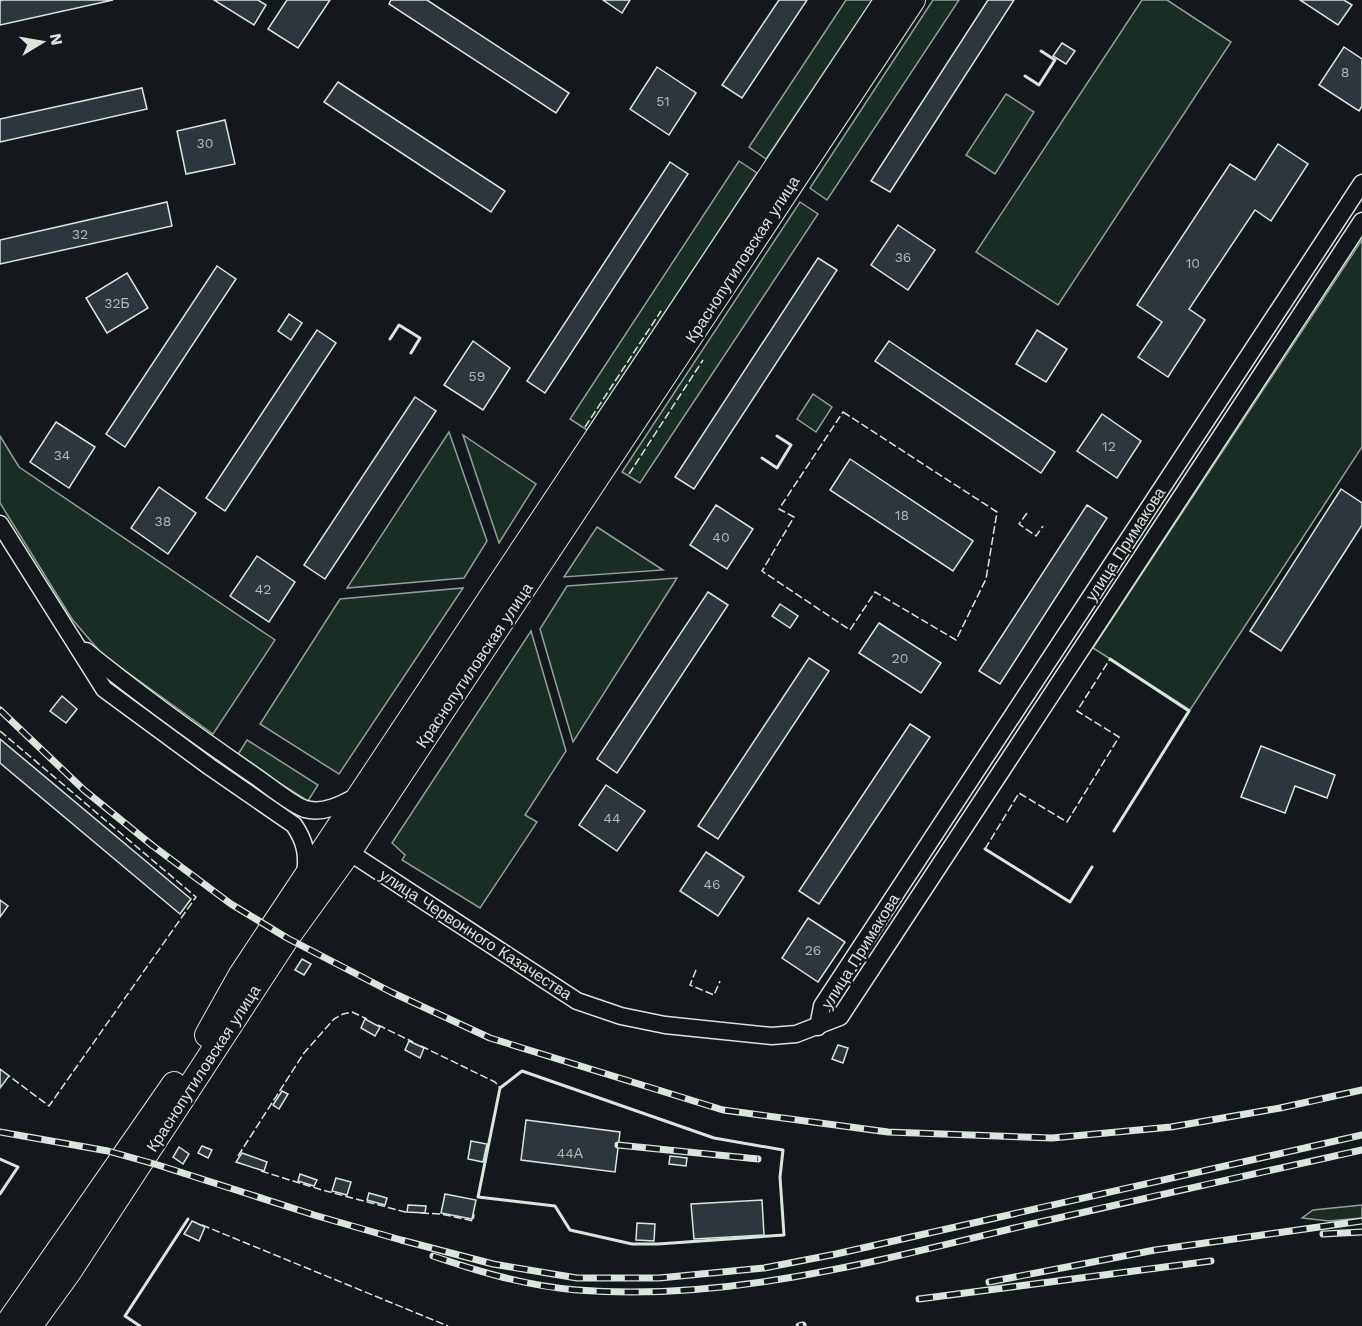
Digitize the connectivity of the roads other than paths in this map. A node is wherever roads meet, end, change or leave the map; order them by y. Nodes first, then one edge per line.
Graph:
1 (887, 0) edge
2 (913, 0) edge
3 (1362, 183) edge
4 (1362, 221) edge
5 (0, 524) edge
6 (75, 642) junction
7 (363, 793) junction
8 (349, 852) junction
9 (305, 879) junction
10 (818, 1027) junction
11 (6, 1326) edge
12 (30, 1326) edge

1 - 7 main road, Краснопутиловская улица
2 - 8 main road, Краснопутиловская улица
3 - 10 street, улица Примакова
4 - 10 street, улица Примакова
5 - 6 street
6 - 7 street
6 - 9 street
7 - 9 main road, Краснопутиловская улица
8 - 10 street, улица Червонного Казачества
8 - 12 main road, Краснопутиловская улица
9 - 11 main road, Краснопутиловская улица

